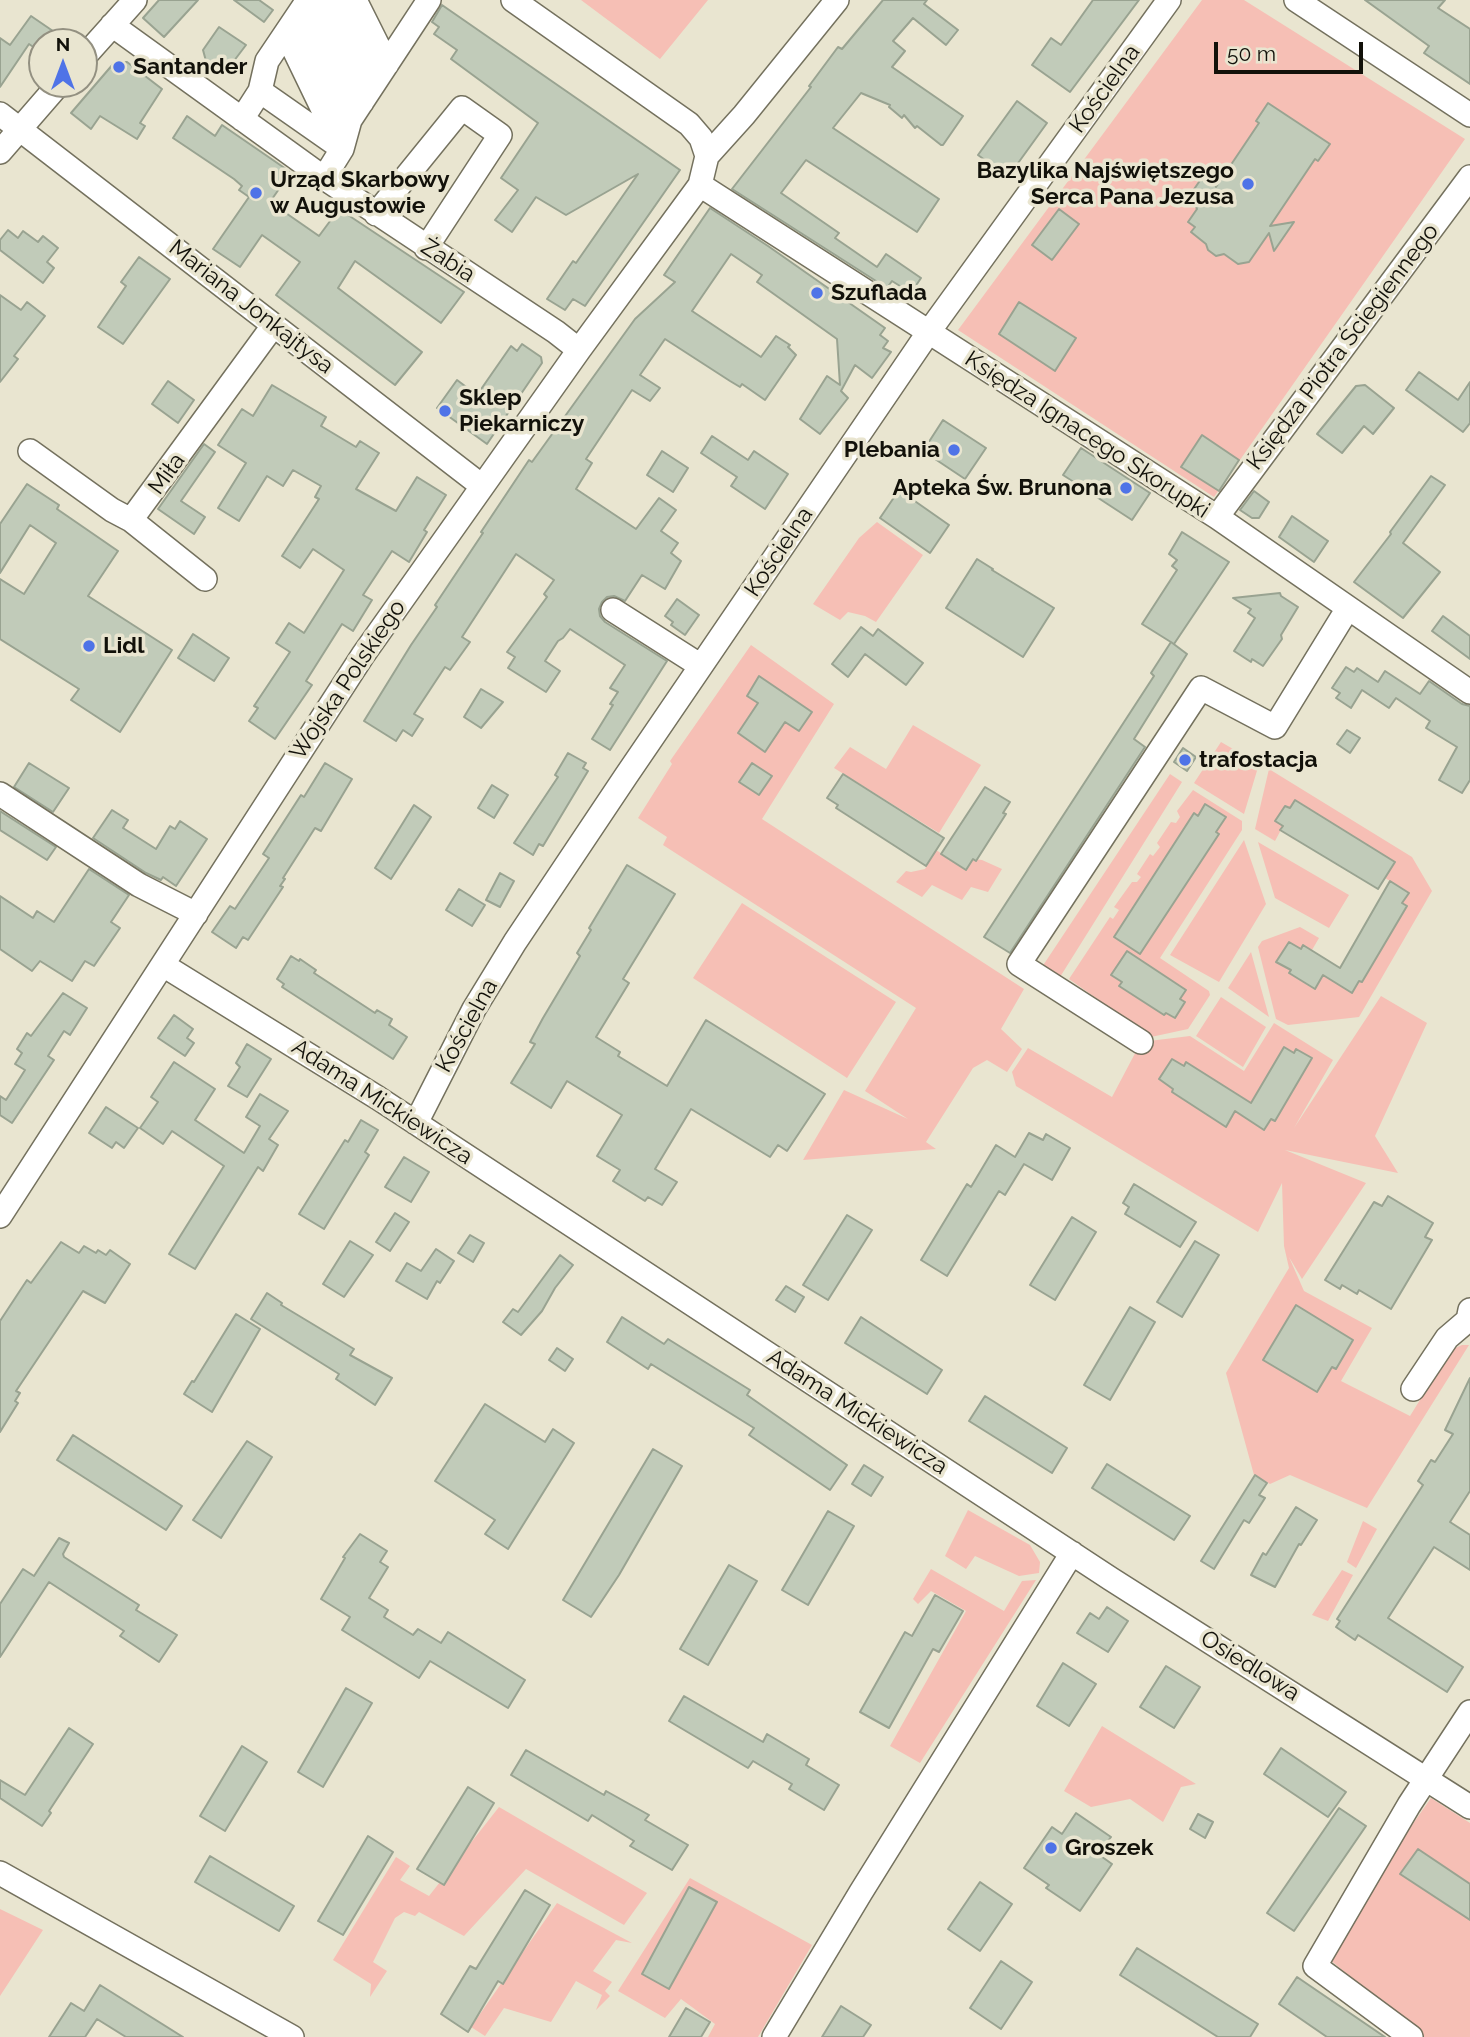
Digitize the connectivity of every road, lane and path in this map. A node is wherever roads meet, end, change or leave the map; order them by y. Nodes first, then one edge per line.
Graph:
1 (135, 0) edge
2 (333, 0) edge
3 (355, 0) edge
4 (429, 0) edge
5 (513, 0) edge
6 (837, 0) edge
7 (1169, 0) edge
8 (1296, 0) edge
9 (301, 12) edge
10 (112, 26) junction
11 (98, 42) edge
12 (260, 91) junction
13 (368, 92) junction
14 (47, 98) edge
15 (0, 114) edge
16 (1470, 115) edge
17 (242, 119) junction
18 (19, 129) junction
19 (342, 149) junction
20 (0, 152) edge
21 (707, 156) junction
22 (1470, 177) edge
23 (324, 178) junction
24 (700, 185) junction
25 (376, 214) junction
26 (426, 248) junction
27 (273, 326) junction
28 (928, 333) junction
29 (579, 350) junction
30 (30, 451) dead end
31 (482, 486) junction
32 (1217, 517) junction
33 (131, 520) junction
34 (205, 579) dead end
35 (1348, 608) junction
36 (613, 610) dead end
37 (701, 666) junction
38 (1470, 692) edge
39 (0, 794) edge
40 (196, 914) junction
41 (163, 965) junction
42 (1140, 1042) dead end
43 (416, 1123) junction
44 (0, 1216) edge
45 (1469, 1317) edge
46 (1413, 1390) dead end
47 (1072, 1553) junction
48 (1470, 1712) edge
49 (1427, 1780) junction
50 (1470, 1807) edge
51 (0, 1873) edge
52 (292, 2037) edge
53 (774, 2037) edge
54 (1411, 2037) edge

1 - 10 street
2 - 13 street
3 - 13 street
4 - 13 street
5 - 21 street
6 - 21 street
7 - 28 street, Kościelna
8 - 16 street
9 - 12 street
9 - 13 street
9 - 19 street
10 - 11 street
10 - 17 street, Żabia
12 - 17 street
12 - 19 street
13 - 19 street
14 - 18 street
15 - 18 street, Mariana Jonkajtysa
17 - 23 street, Żabia
18 - 20 street
18 - 27 street, Mariana Jonkajtysa
19 - 23 street
21 - 24 street, Wojska Polskiego
22 - 32 street, Księdza Piotra Ściegiennego
23 - 25 street, Żabia
24 - 28 street, Księdza Ignacego Skorupki
24 - 29 street, Wojska Polskiego
25 - 26 street, Żabia
25 - 26 street
26 - 29 street, Żabia
27 - 31 street, Mariana Jonkajtysa
27 - 33 street, Miła
28 - 32 street, Księdza Ignacego Skorupki
28 - 37 street, Kościelna
29 - 31 street, Wojska Polskiego
30 - 33 street
31 - 40 street, Wojska Polskiego
32 - 35 street, Księdza Ignacego Skorupki
33 - 34 street
35 - 38 street, Księdza Ignacego Skorupki
35 - 42 street
36 - 37 street
37 - 43 street, Kościelna
39 - 40 street
40 - 41 street, Wojska Polskiego
41 - 43 street, Adama Mickiewicza
41 - 44 street, Wojska Polskiego
43 - 47 street, Adama Mickiewicza
45 - 46 street
47 - 49 street, Osiedlowa
47 - 53 street
48 - 49 street
49 - 50 street, Osiedlowa
49 - 54 street
51 - 52 street

